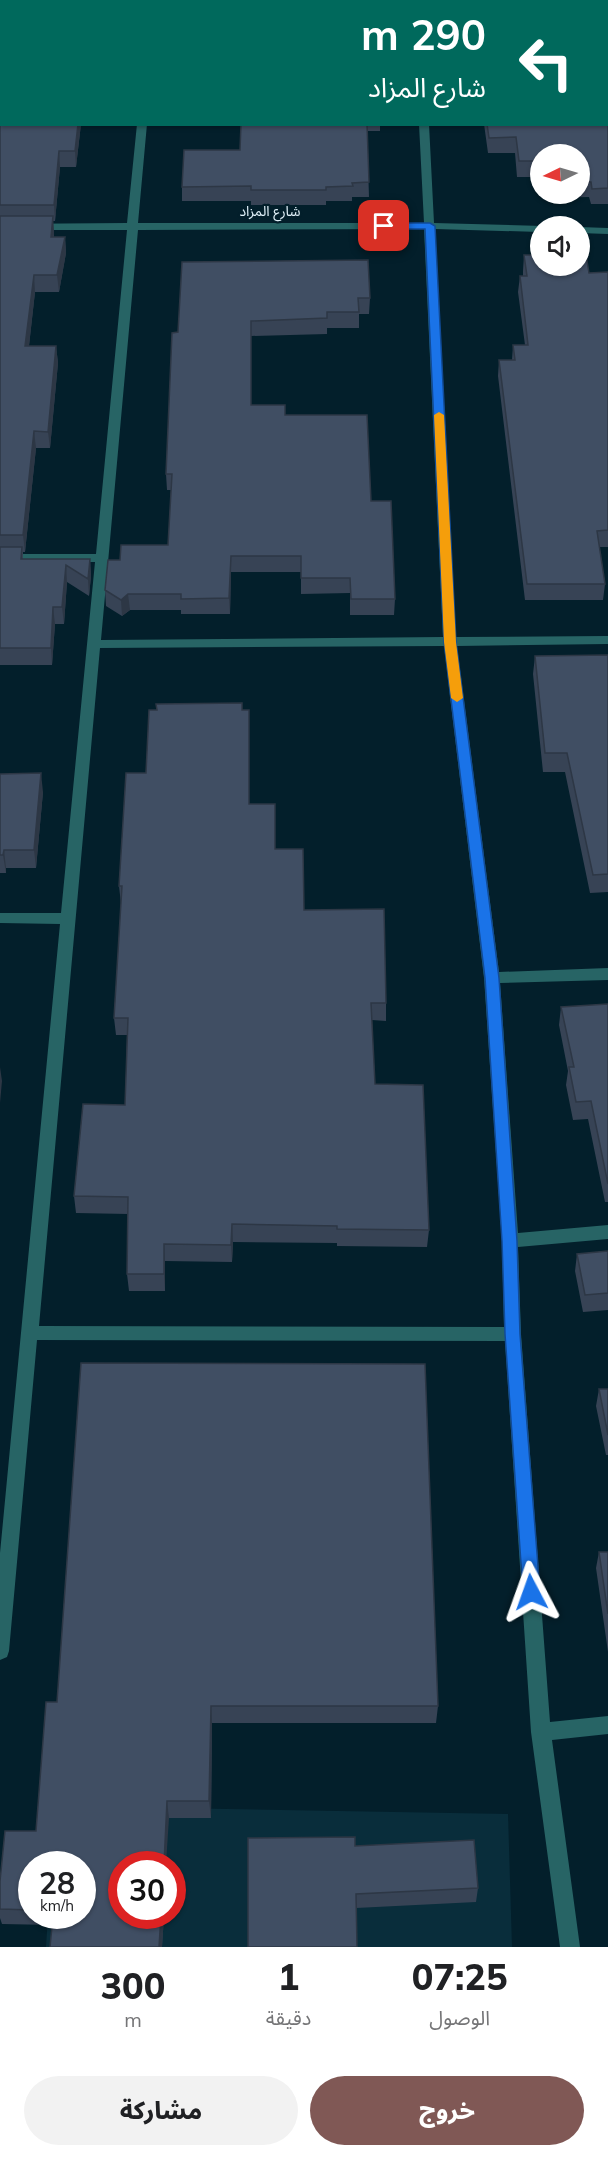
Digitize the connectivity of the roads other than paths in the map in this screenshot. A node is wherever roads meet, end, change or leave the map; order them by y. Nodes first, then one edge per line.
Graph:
1 (141, 126) edge
2 (424, 126) edge
3 (430, 226) junction
4 (0, 227) edge
5 (132, 227) junction
6 (530, 229) edge
7 (590, 230) edge
8 (608, 231) edge
9 (0, 558) edge
10 (101, 558) junction
11 (608, 640) edge
12 (450, 642) junction
13 (93, 644) junction
14 (0, 918) edge
15 (68, 919) junction
16 (608, 974) edge
17 (492, 978) junction
18 (608, 1232) edge
19 (510, 1241) junction
20 (29, 1333) junction
21 (513, 1334) junction
22 (0, 1651) edge
23 (608, 1725) edge
24 (541, 1732) junction
25 (570, 1947) edge

1 - 5 street
2 - 3 street
3 - 5 street, شارع المزاد
3 - 6 street, شارع المزاد
3 - 12 street
4 - 5 street, شارع المزاد
5 - 10 street
7 - 8 street
9 - 10 street
10 - 13 street
11 - 12 street
12 - 13 street
12 - 17 street
13 - 15 street
14 - 15 street
15 - 20 street
16 - 17 street
17 - 19 street
18 - 19 street
19 - 21 street
20 - 21 street
20 - 22 street
21 - 24 street
23 - 24 street
24 - 25 street

